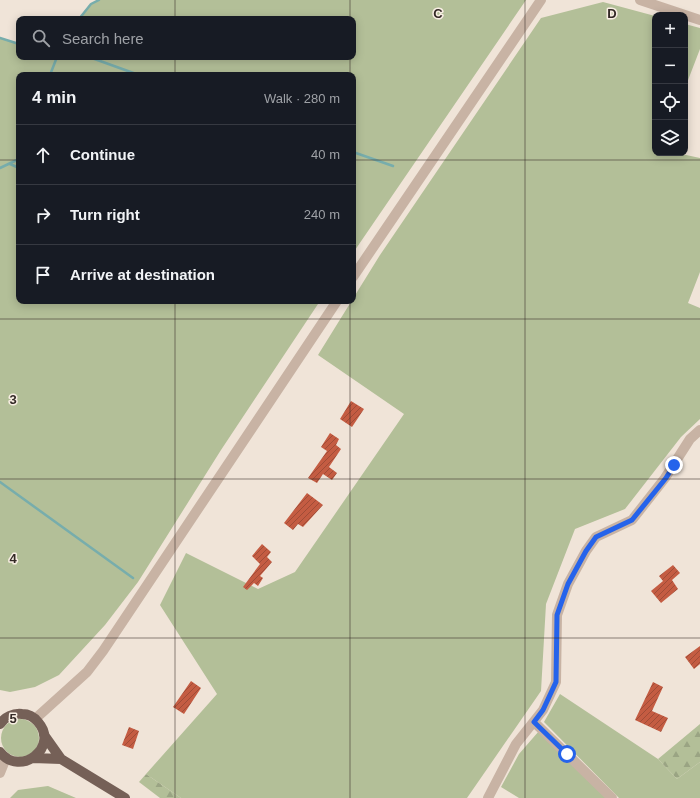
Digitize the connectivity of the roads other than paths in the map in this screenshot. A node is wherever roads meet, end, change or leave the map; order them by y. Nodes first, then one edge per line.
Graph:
1 (541, 0) edge
2 (640, 0) edge
3 (700, 20) edge
4 (356, 272) edge
5 (335, 304) edge
6 (700, 430) edge
7 (0, 711) edge
8 (14, 714) junction
9 (36, 719) junction
10 (534, 722) junction
11 (0, 724) edge
12 (44, 735) junction
13 (3, 755) edge
14 (33, 758) junction
15 (61, 759) junction
16 (0, 774) edge
17 (125, 798) edge
18 (488, 798) edge
19 (612, 798) edge

1 - 4 street
2 - 3 street
5 - 9 street
6 - 10 street
7 - 8 main road
8 - 9 main road
8 - 11 main road
9 - 12 main road
10 - 18 street
10 - 19 street
12 - 14 main road
12 - 15 main road
13 - 14 main road
13 - 16 street
14 - 15 main road
15 - 17 main road

